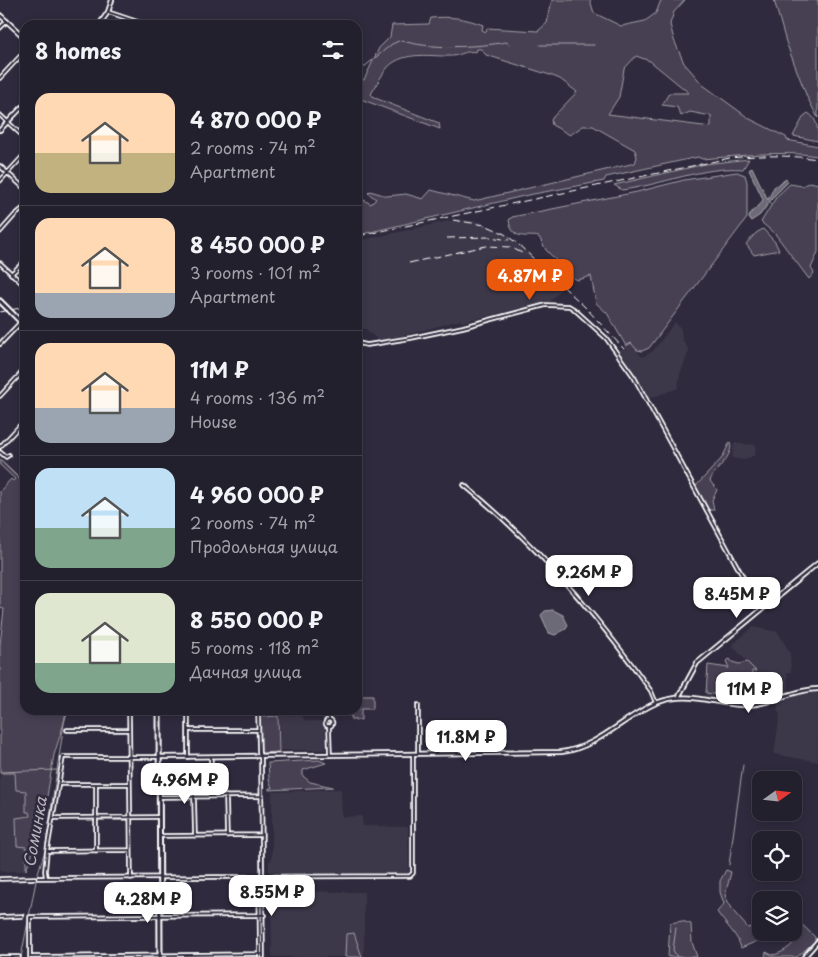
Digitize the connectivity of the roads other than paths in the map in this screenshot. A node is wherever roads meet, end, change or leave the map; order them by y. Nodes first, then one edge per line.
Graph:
1 (112, 0) edge
2 (108, 12) junction
3 (0, 15) edge
4 (102, 20) edge
5 (132, 20) edge
6 (7, 21) junction
7 (0, 28) edge
8 (20, 33) edge
9 (20, 56) edge
10 (0, 78) edge
11 (20, 109) edge
12 (0, 115) edge
13 (8, 122) junction
14 (0, 130) edge
15 (20, 133) edge
16 (20, 159) edge
17 (0, 166) edge
18 (7, 173) junction
19 (0, 181) edge
20 (20, 185) edge
21 (20, 212) edge
22 (0, 232) edge
23 (0, 264) edge
24 (20, 266) edge
25 (11, 274) junction
26 (20, 282) edge
27 (0, 300) edge
28 (20, 321) edge
29 (20, 323) edge
30 (0, 344) edge
31 (362, 344) edge
32 (20, 374) edge
33 (0, 396) edge
34 (20, 425) edge
35 (0, 447) edge
36 (0, 452) edge
37 (9, 455) dead end
38 (464, 485) dead end
39 (818, 563) edge
40 (761, 610) junction
41 (818, 689) edge
42 (679, 696) junction
43 (656, 703) junction
44 (418, 705) dead end
45 (129, 715) edge
46 (158, 715) edge
47 (188, 715) edge
48 (258, 715) edge
49 (329, 715) edge
50 (329, 719) junction
51 (329, 726) junction
52 (67, 730) dead end
53 (129, 730) junction
54 (188, 730) junction
55 (258, 730) junction
56 (413, 753) junction
57 (418, 753) junction
58 (260, 755) junction
59 (330, 755) junction
60 (129, 757) junction
61 (159, 757) junction
62 (188, 757) junction
63 (211, 757) junction
64 (60, 784) junction
65 (96, 784) junction
66 (130, 784) junction
67 (194, 796) junction
68 (210, 796) junction
69 (226, 796) junction
70 (262, 796) junction
71 (159, 797) junction
72 (159, 816) junction
73 (96, 817) junction
74 (130, 817) junction
75 (54, 818) junction
76 (262, 835) junction
77 (160, 836) junction
78 (195, 836) junction
79 (227, 836) junction
80 (130, 850) junction
81 (47, 851) junction
82 (96, 851) junction
83 (160, 877) junction
84 (259, 877) junction
85 (263, 877) junction
86 (46, 878) junction
87 (130, 878) junction
88 (0, 879) edge
89 (260, 915) junction
90 (264, 915) junction
91 (22, 916) dead end
92 (160, 916) junction
93 (0, 917) edge
94 (818, 941) edge
95 (262, 955) edge
96 (160, 956) edge
97 (0, 957) edge
98 (19, 957) edge
99 (30, 957) edge
100 (804, 957) edge

1 - 2 street
2 - 4 street
2 - 5 street
3 - 6 street
6 - 7 street
6 - 8 street
9 - 10 street
11 - 13 street
12 - 13 street
13 - 14 street
13 - 15 street
16 - 18 street
17 - 18 street
18 - 19 street
18 - 20 street
21 - 22 street
23 - 25 street
24 - 25 street
25 - 26 street
27 - 28 main road
29 - 30 street
31 - 40 street
32 - 33 street
34 - 35 street
36 - 37 street
38 - 43 street
39 - 40 street
40 - 42 street
41 - 42 street
42 - 43 street
43 - 57 street
44 - 57 street
45 - 53 street
46 - 61 main road
47 - 54 street
48 - 55 street
49 - 50 street
50 - 51 street
50 - 51 street
51 - 59 street
52 - 53 street
53 - 60 street
54 - 55 street
54 - 62 street
55 - 58 street
56 - 57 street
56 - 59 street
56 - 85 street
58 - 59 street
58 - 63 street
58 - 70 street
60 - 61 street
60 - 64 street
60 - 66 street
61 - 62 street
61 - 71 main road
62 - 63 street
63 - 68 street
64 - 65 street
64 - 75 street
65 - 66 street
65 - 73 street
66 - 74 street
67 - 68 street
67 - 71 street
67 - 78 street
68 - 69 street
69 - 70 street
69 - 79 street
70 - 76 street
71 - 72 main road
72 - 74 street
72 - 77 main road
73 - 74 street
73 - 75 street
73 - 82 street
74 - 80 street
75 - 81 street
76 - 79 street
76 - 85 street
77 - 78 street
77 - 83 main road
78 - 79 street
80 - 82 street
80 - 87 street
81 - 82 street
81 - 86 street
83 - 84 street
83 - 87 street
83 - 92 main road
84 - 85 street
84 - 89 street
85 - 90 street
86 - 87 street
86 - 88 street
89 - 90 street
89 - 92 street
89 - 95 street
90 - 95 street
91 - 93 street
92 - 96 main road
92 - 99 street
94 - 100 street
95 - 96 street
96 - 99 street
97 - 98 street

